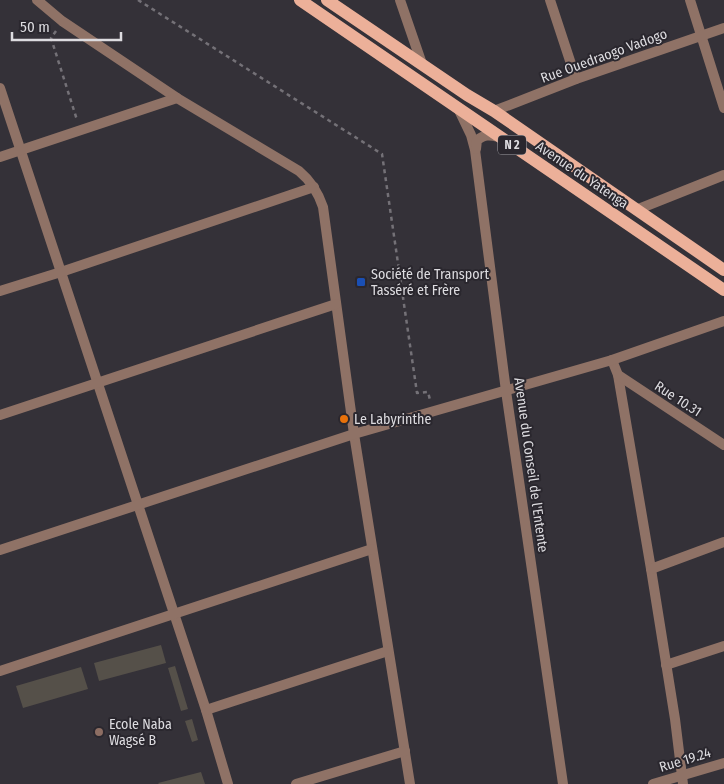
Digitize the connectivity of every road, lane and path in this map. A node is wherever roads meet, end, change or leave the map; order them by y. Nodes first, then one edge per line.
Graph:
1 (37, 0) edge
2 (138, 0) edge
3 (300, 0) edge
4 (327, 0) edge
5 (400, 0) edge
6 (550, 0) edge
7 (690, 0) edge
8 (62, 21) junction
9 (724, 28) edge
10 (701, 36) junction
11 (422, 64) junction
12 (576, 79) junction
13 (0, 88) edge
14 (177, 98) junction
15 (457, 107) junction
16 (724, 108) edge
17 (494, 112) junction
18 (80, 130) junction
19 (500, 137) junction
20 (475, 150) junction
21 (21, 151) junction
22 (0, 157) edge
23 (724, 175) edge
24 (314, 187) junction
25 (636, 210) junction
26 (724, 270) edge
27 (61, 272) junction
28 (724, 290) edge
29 (0, 291) edge
30 (336, 304) junction
31 (724, 321) edge
32 (612, 360) junction
33 (618, 375) junction
34 (98, 382) junction
35 (506, 391) junction
36 (434, 411) junction
37 (0, 415) edge
38 (354, 434) junction
39 (724, 445) edge
40 (138, 505) junction
41 (724, 542) edge
42 (372, 549) junction
43 (0, 550) edge
44 (651, 569) junction
45 (174, 613) junction
46 (724, 646) edge
47 (388, 651) junction
48 (666, 665) junction
49 (0, 671) edge
50 (206, 710) junction
51 (405, 751) junction
52 (724, 763) edge
53 (682, 780) edge
54 (228, 784) edge
55 (296, 784) edge
56 (410, 784) edge
57 (563, 784) edge
58 (653, 784) edge

1 - 8 street
2 - 36 path
3 - 15 main road, Avenue du Yatenga / N 2
4 - 11 main road, Avenue du Yatenga / N 2
5 - 11 street
6 - 12 street
7 - 10 street
8 - 14 street
8 - 18 path
9 - 10 street, Rue Ouedraogo Vadogo
10 - 12 street, Rue Ouedraogo Vadogo
10 - 16 street
11 - 17 main road, Avenue du Yatenga / N 2
12 - 17 street, Rue Ouedraogo Vadogo
13 - 21 street
14 - 18 street
14 - 24 street
15 - 19 main road, Avenue du Yatenga / N 2
15 - 20 street, Avenue du Conseil de l'Entente
17 - 25 main road, Avenue du Yatenga / N 2
18 - 21 street
19 - 20 street
19 - 28 main road, Avenue du Yatenga / N 2
20 - 35 street, Avenue du Conseil de l'Entente
21 - 22 street
21 - 27 street
23 - 25 street
24 - 27 street
24 - 30 street
25 - 26 main road, Avenue du Yatenga / N 2
27 - 29 street
27 - 34 street
30 - 34 street
30 - 38 street
31 - 32 street
32 - 33 street
32 - 35 street
33 - 39 street, Rue 10.31
33 - 44 street
34 - 37 street
34 - 40 street
35 - 36 street
35 - 57 street, Avenue du Conseil de l'Entente
36 - 38 street
38 - 40 street
38 - 42 street
40 - 43 street
40 - 45 street
41 - 44 street
42 - 45 street
42 - 47 street
44 - 48 street
45 - 49 street
45 - 50 street
46 - 48 street
47 - 50 street
47 - 51 street
48 - 53 street
50 - 54 street
51 - 55 street
51 - 56 street
52 - 53 street, Rue 19.24
53 - 58 street, Rue 19.24

